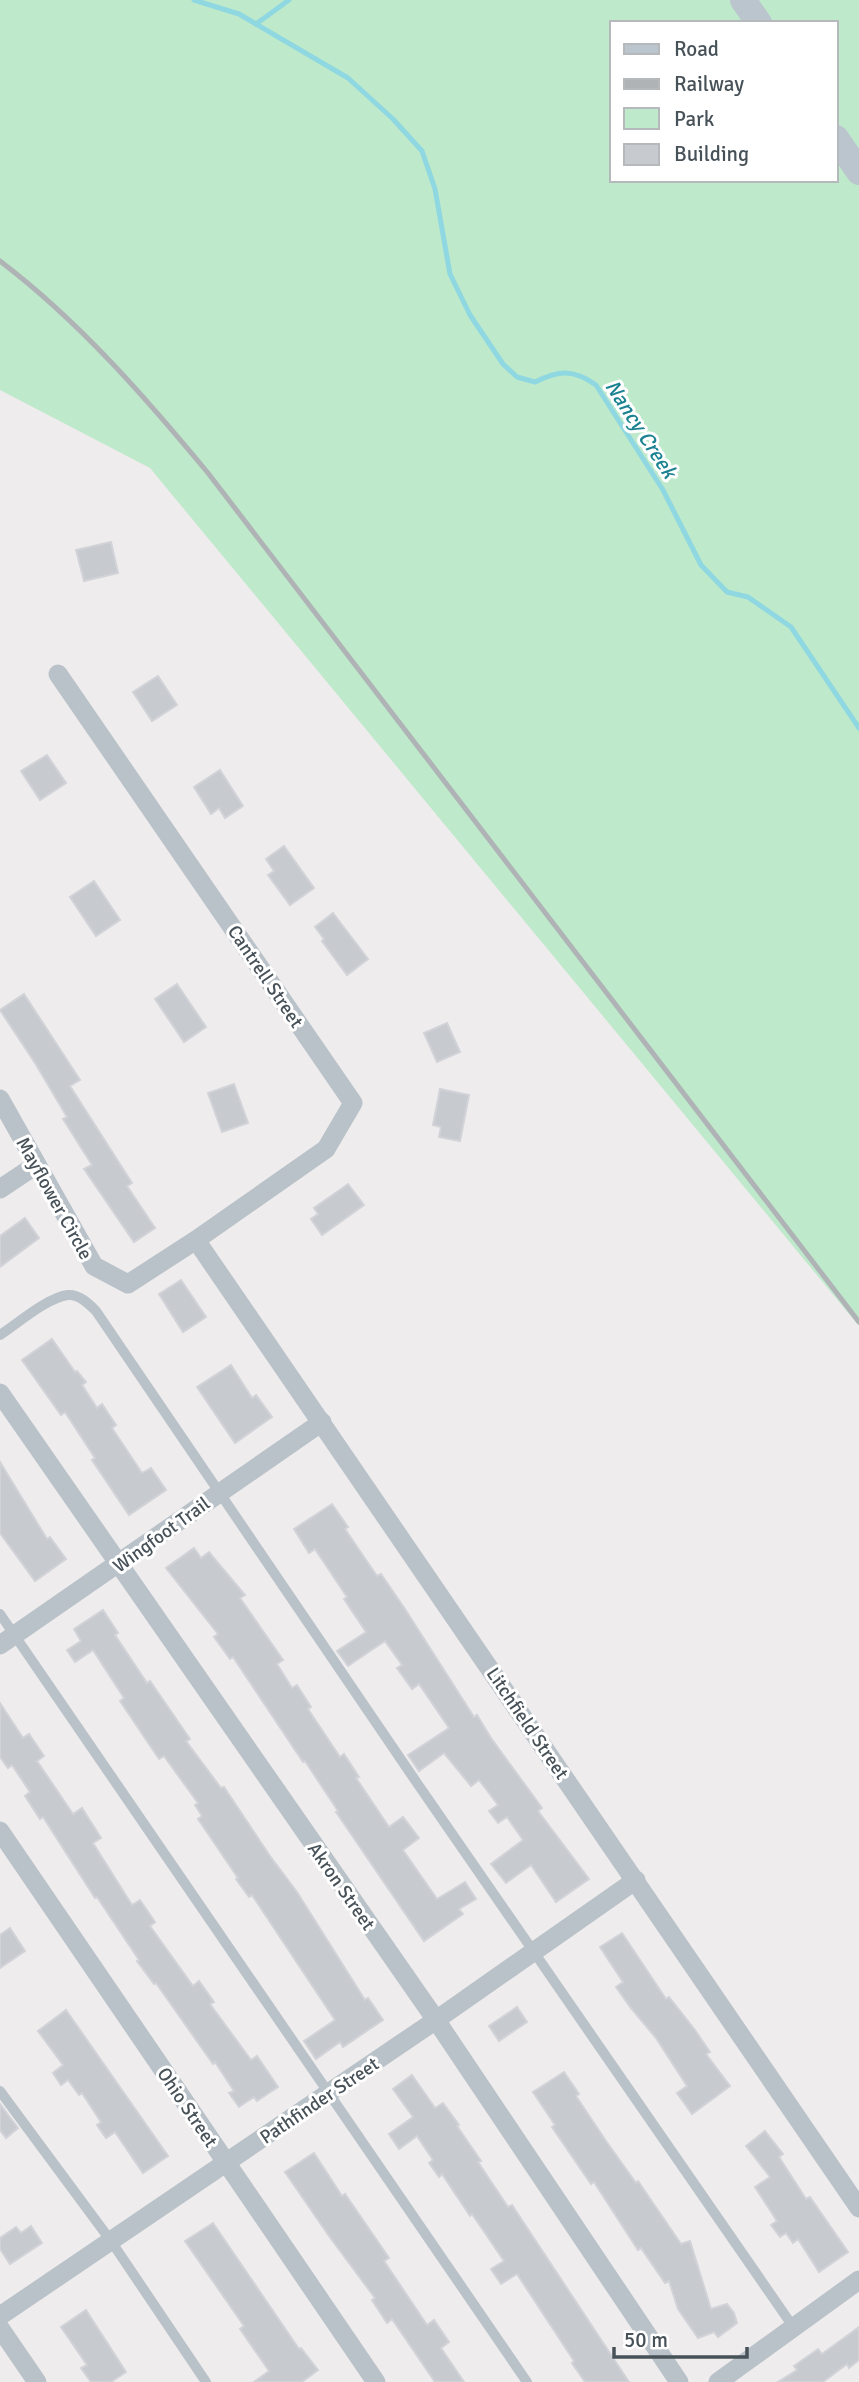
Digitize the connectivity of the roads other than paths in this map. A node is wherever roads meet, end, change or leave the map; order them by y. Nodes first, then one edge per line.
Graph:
1 (743, 0) edge
2 (757, 21) edge
3 (838, 141) edge
4 (859, 172) edge
5 (58, 674) dead end
6 (0, 1099) edge
7 (36, 1165) junction
8 (0, 1189) edge
9 (196, 1240) junction
10 (0, 1335) edge
11 (0, 1393) edge
12 (323, 1422) junction
13 (218, 1493) junction
14 (118, 1565) junction
15 (0, 1614) edge
16 (8, 1640) edge
17 (0, 1831) edge
18 (636, 1880) junction
19 (533, 1952) junction
20 (436, 2020) junction
21 (0, 2091) edge
22 (330, 2092) junction
23 (226, 2163) junction
24 (859, 2207) edge
25 (111, 2241) junction
26 (859, 2280) edge
27 (0, 2316) edge
28 (0, 2328) edge
29 (794, 2328) junction
30 (37, 2382) edge
31 (206, 2382) edge
32 (376, 2382) edge
33 (527, 2382) edge
34 (679, 2382) edge
35 (718, 2382) edge

1 - 2 main road
3 - 4 main road
5 - 9 street, Cantrell Street
6 - 7 street, Mayflower Circle
7 - 8 street
7 - 9 street, Mayflower Circle
9 - 12 street, Litchfield Street
10 - 13 lane
11 - 14 street, Akron Street
12 - 13 street, Wingfoot Trail
12 - 18 street, Litchfield Street
13 - 14 street, Wingfoot Trail
13 - 19 lane
14 - 16 street, Wingfoot Trail
14 - 20 street, Akron Street
15 - 16 lane
16 - 22 lane
17 - 23 street, Ohio Street
18 - 19 street, Pathfinder Street
18 - 24 street, Litchfield Street
19 - 20 street, Pathfinder Street
19 - 29 lane
20 - 22 street, Pathfinder Street
20 - 34 street, Akron Street
21 - 25 lane
22 - 23 street, Pathfinder Street
22 - 33 lane
23 - 25 street, Pathfinder Street
23 - 32 street, Ohio Street
25 - 27 street, Pathfinder Street
25 - 31 lane
26 - 29 street
28 - 30 street
29 - 35 street

